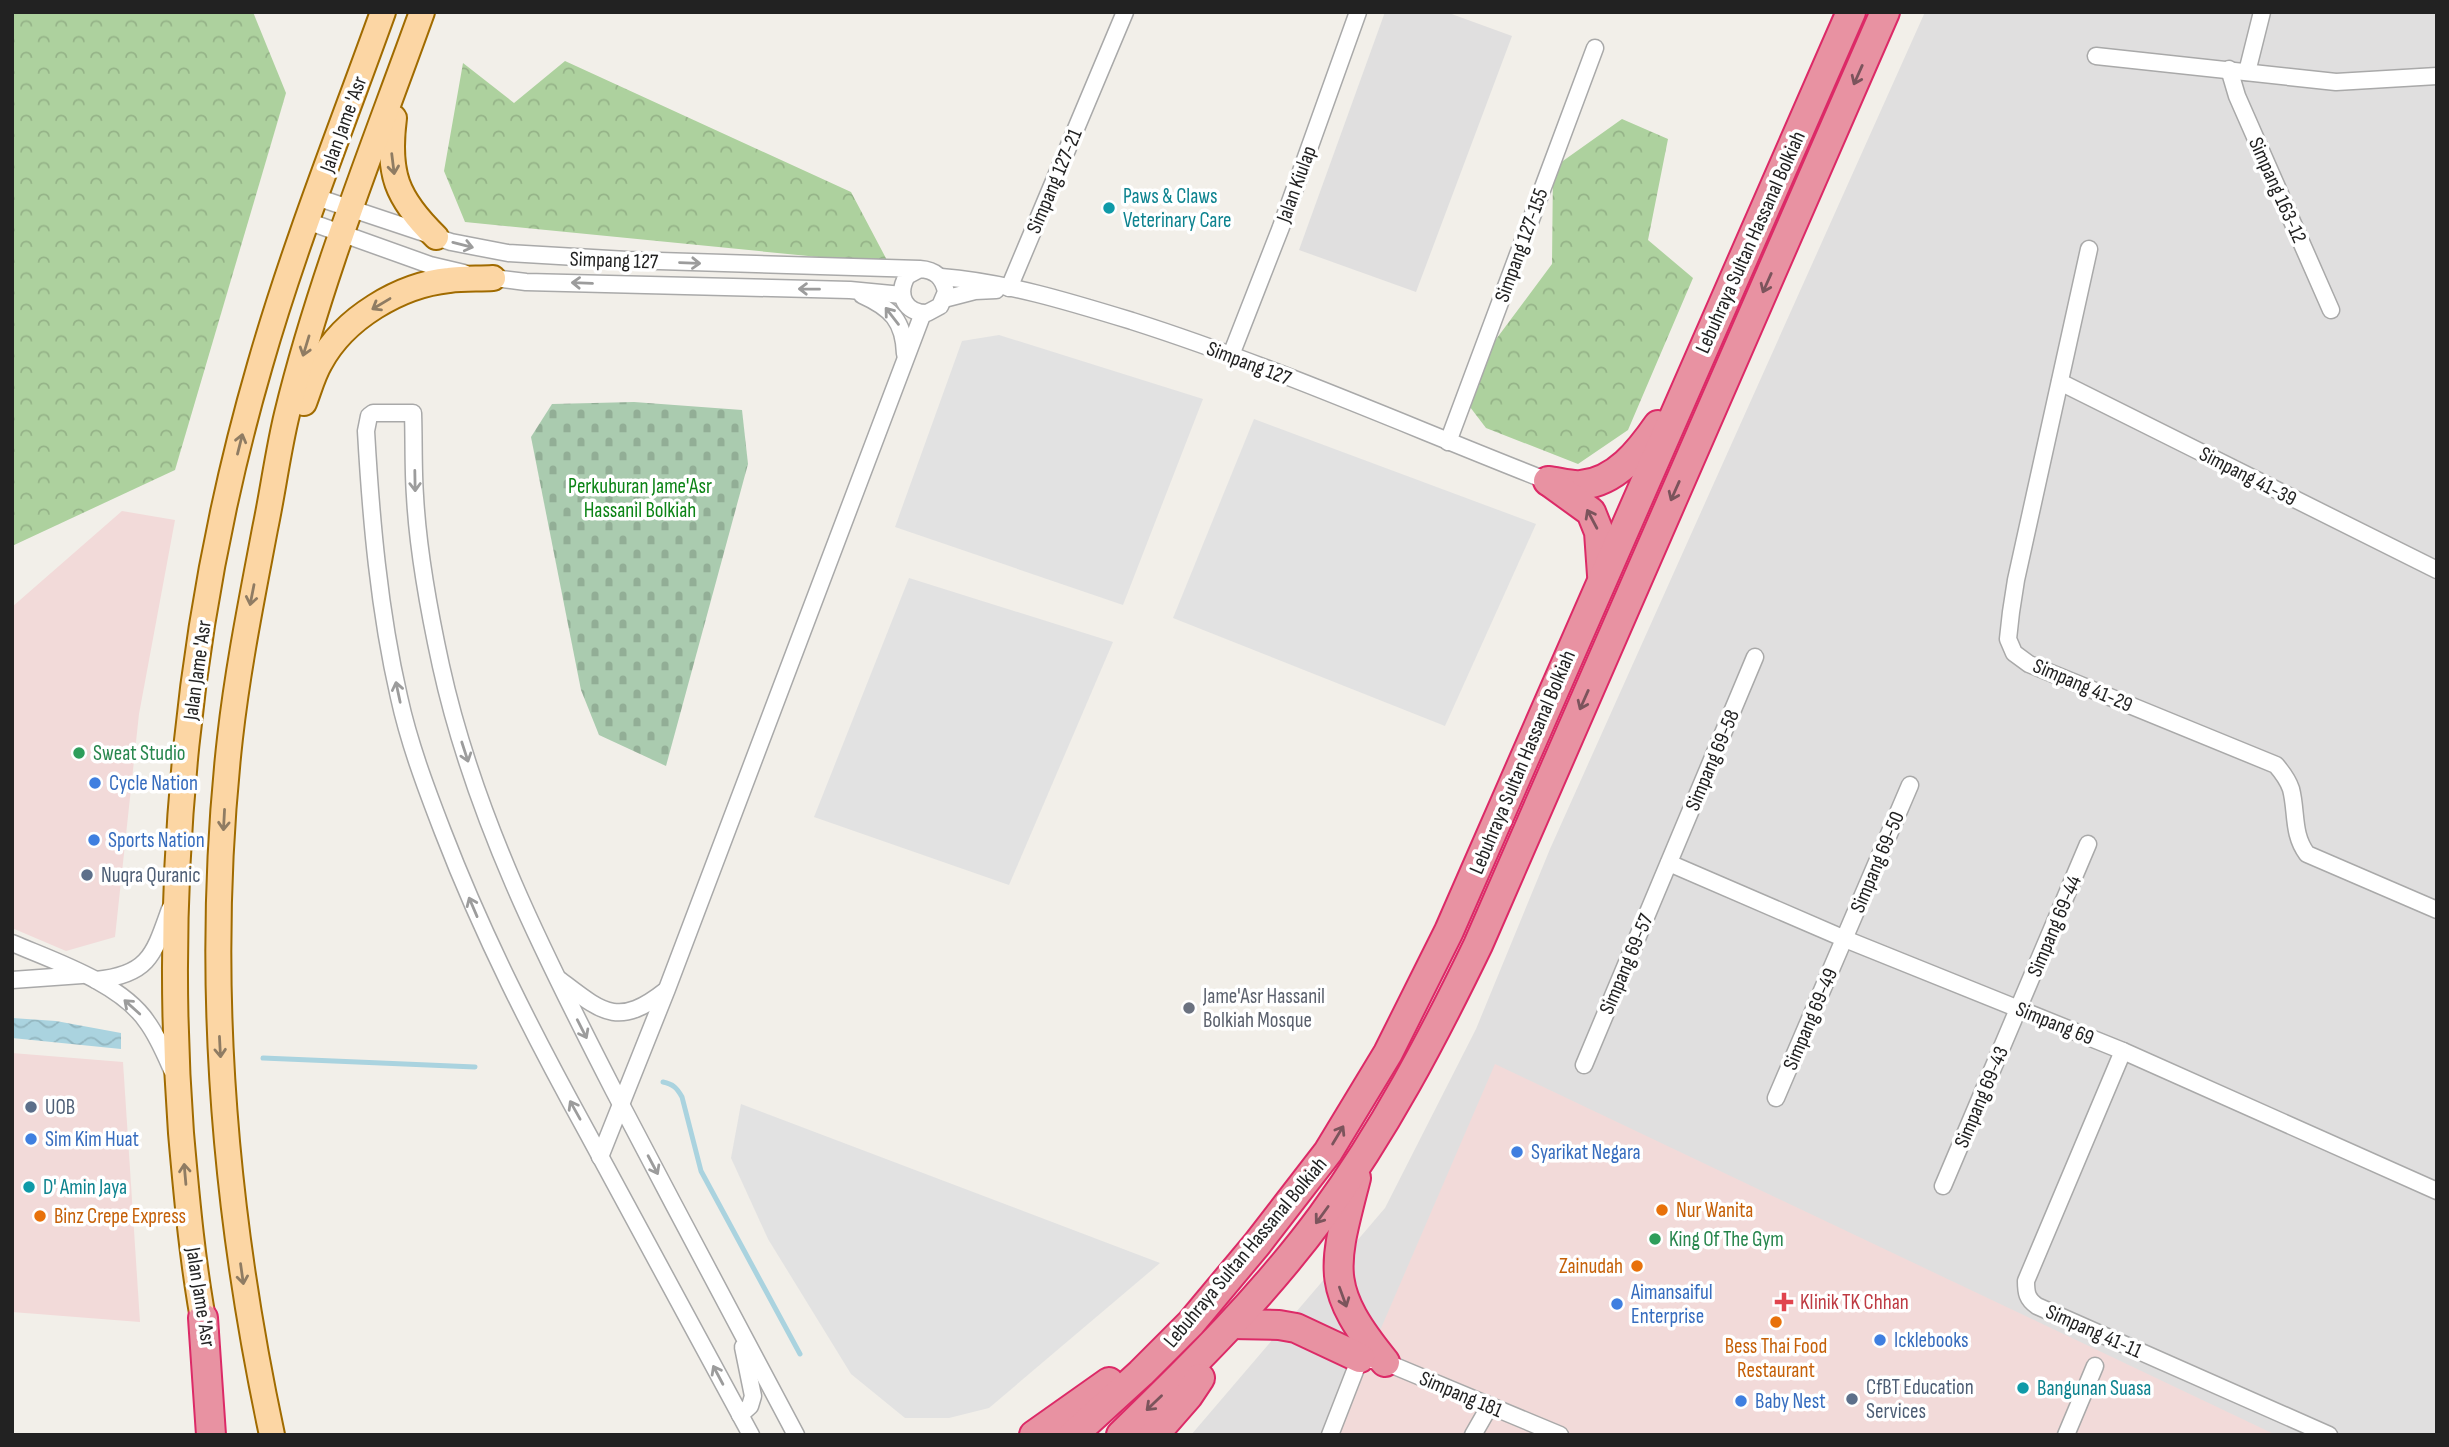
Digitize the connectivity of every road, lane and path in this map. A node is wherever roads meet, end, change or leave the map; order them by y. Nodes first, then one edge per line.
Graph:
1 (370, 12) edge
2 (383, 12) edge
3 (405, 12) edge
4 (422, 12) edge
5 (1125, 12) edge
6 (1358, 12) edge
7 (1851, 12) edge
8 (1885, 12) edge
9 (2262, 12) edge
10 (371, 47) junction
11 (1595, 48) dead end
12 (2096, 56) dead end
13 (2230, 69) junction
14 (401, 72) junction
15 (2247, 72) junction
16 (2437, 76) edge
17 (316, 197) junction
18 (352, 209) junction
19 (307, 221) junction
20 (343, 235) junction
21 (436, 237) junction
22 (2089, 249) dead end
23 (920, 269) junction
24 (940, 277) junction
25 (493, 278) junction
26 (1009, 288) junction
27 (850, 290) junction
28 (902, 295) junction
29 (944, 299) junction
30 (2331, 310) dead end
31 (923, 313) junction
32 (1231, 355) junction
33 (905, 363) junction
34 (1690, 379) junction
35 (2060, 382) junction
36 (1448, 442) junction
37 (1548, 481) junction
38 (265, 528) junction
39 (2437, 570) edge
40 (1602, 578) junction
41 (1755, 657) dead end
42 (1910, 785) dead end
43 (2088, 844) dead end
44 (1669, 863) junction
45 (176, 889) junction
46 (2437, 909) edge
47 (1844, 939) junction
48 (14, 948) edge
49 (555, 976) junction
50 (90, 977) junction
51 (12, 980) edge
52 (667, 989) junction
53 (2019, 1009) junction
54 (2123, 1051) junction
55 (1584, 1065) dead end
56 (178, 1086) junction
57 (1776, 1098) dead end
58 (621, 1105) junction
59 (600, 1157) junction
60 (1361, 1159) junction
61 (1943, 1186) dead end
62 (2437, 1191) edge
63 (203, 1318) junction
64 (1191, 1323) junction
65 (1230, 1325) junction
66 (738, 1328) junction
67 (1373, 1360) junction
68 (2095, 1366) dead end
69 (1489, 1407) junction
70 (740, 1415) junction
71 (211, 1435) edge
72 (225, 1435) edge
73 (272, 1435) edge
74 (751, 1435) edge
75 (796, 1435) edge
76 (1034, 1435) edge
77 (1073, 1435) edge
78 (1121, 1435) edge
79 (1154, 1435) edge
80 (1330, 1435) edge
81 (1473, 1435) edge
82 (1560, 1435) edge
83 (2066, 1435) edge
84 (2329, 1435) edge

1 - 10 main road
2 - 10 main road, Jalan Jame 'Asr
3 - 10 main road
4 - 14 main road, Jalan Jame 'Asr
5 - 26 street, Simpang 127-21
6 - 32 street, Jalan Kiulap
7 - 34 highway, Lebuhraya Sultan Hassanal Bolkiah
8 -> 60 highway, Lebuhraya Sultan Hassanal Bolkiah
9 - 15 street
10 - 17 main road, Jalan Jame 'Asr
11 - 36 street, Simpang 127-155
12 - 13 street
13 - 15 street
13 - 30 street, Simpang 163-12
14 - 18 main road, Jalan Jame 'Asr
14 -> 21 main road
15 - 16 street
17 - 18 street, Simpang 127
17 - 19 main road, Jalan Jame 'Asr
18 - 20 main road, Jalan Jame 'Asr
18 - 21 street, Simpang 127
19 - 20 street, Simpang 127
45 -> 19 main road, Jalan Jame 'Asr
20 - 25 street, Simpang 127
20 -> 38 main road, Jalan Jame 'Asr
21 -> 23 street, Simpang 127
22 - 35 street, Simpang 41-29
23 - 24 street
23 - 28 street
24 - 26 street, Simpang 127
24 - 29 street
27 -> 25 street, Simpang 127
25 -> 38 main road
26 - 29 street
26 - 32 street, Simpang 127
27 - 28 street, Simpang 127
33 -> 27 street
28 - 31 street
29 - 31 street
31 - 33 street
32 - 36 street, Simpang 127
33 - 52 street
34 - 37 highway
34 - 40 highway, Lebuhraya Sultan Hassanal Bolkiah
35 - 39 street, Simpang 41-39
35 - 46 street, Simpang 41-29
36 - 37 street, Simpang 127
40 -> 37 highway
38 -> 73 main road, Jalan Jame 'Asr
64 -> 40 highway, Lebuhraya Sultan Hassanal Bolkiah
41 - 44 street, Simpang 69-58
42 - 47 street, Simpang 69-50
43 - 53 street, Simpang 69-44
44 - 47 street, Simpang 69
44 - 55 street, Simpang 69-57
45 - 50 street
45 - 56 main road, Jalan Jame 'Asr
47 - 53 street, Simpang 69
47 - 57 street, Simpang 69-49
48 - 50 street
49 - 52 street
49 -> 58 street
59 -> 49 street
50 - 51 street
56 -> 50 street
52 - 58 street
53 - 54 street, Simpang 69
53 - 61 street, Simpang 69-43
54 - 62 street, Simpang 69
54 - 84 street, Simpang 41-11
63 -> 56 main road, Jalan Jame 'Asr
58 - 59 street
58 -> 66 street
70 -> 59 street
60 -> 65 highway, Lebuhraya Sultan Hassanal Bolkiah
60 -> 67 highway
63 - 71 highway
63 - 72 main road, Jalan Jame 'Asr
64 - 76 highway
64 - 77 highway, Lebuhraya Sultan Hassanal Bolkiah
65 - 67 highway
65 -> 78 highway, Lebuhraya Sultan Hassanal Bolkiah
65 - 79 highway
66 - 70 street
66 - 75 street
67 - 69 street, Simpang 181
67 - 80 street
68 - 83 street
69 - 81 street
69 - 82 street, Simpang 181
70 - 74 street

